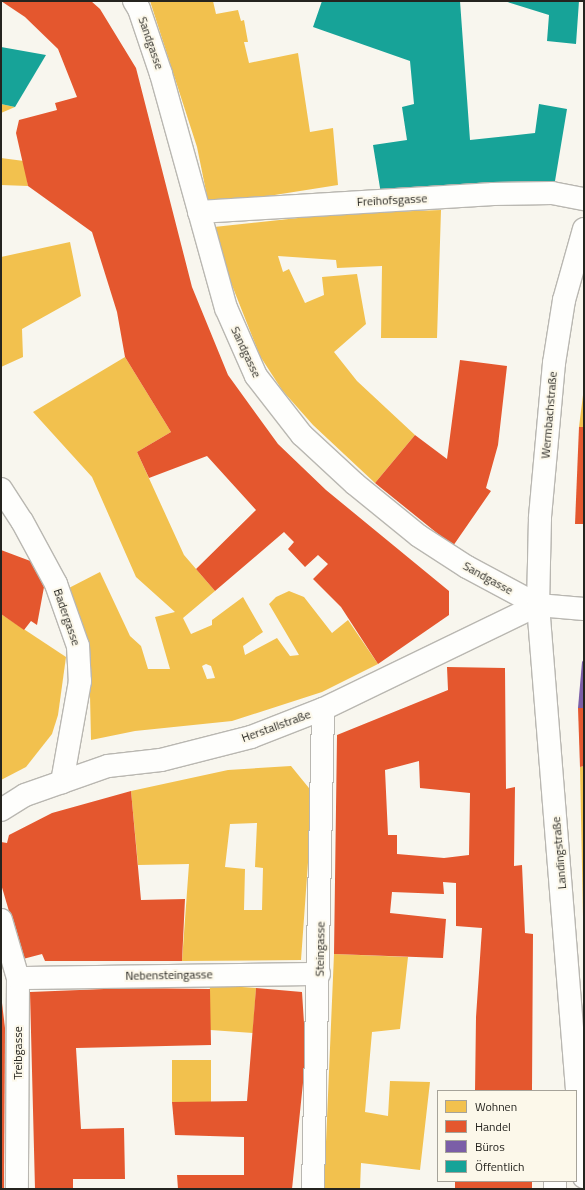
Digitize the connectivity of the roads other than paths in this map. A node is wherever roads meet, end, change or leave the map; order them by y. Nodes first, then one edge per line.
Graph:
1 (134, 1) edge
2 (584, 199) edge
3 (199, 212) junction
4 (584, 228) edge
5 (1, 489) edge
6 (538, 605) junction
7 (584, 609) edge
8 (323, 709) junction
9 (62, 782) junction
10 (1, 810) edge
11 (1, 920) edge
12 (319, 974) junction
13 (18, 978) junction
14 (580, 1108) edge
15 (584, 1177) edge
16 (17, 1189) edge
17 (313, 1189) edge

1 - 3 street, Sandgasse
2 - 3 street, Freihofsgasse
3 - 6 street, Sandgasse
4 - 6 street, Wermbachstraße
5 - 9 street, Badergasse
6 - 7 street
6 - 8 street, Herstallstraße
6 - 14 street, Landingstraße
8 - 9 street, Herstallstraße
8 - 12 street, Steingasse
9 - 10 street, Herstallstraße
11 - 13 street, Treibgasse
12 - 13 street, Nebensteingasse
12 - 17 street, Steingasse
13 - 16 street, Treibgasse
14 - 15 street, Landingstraße

